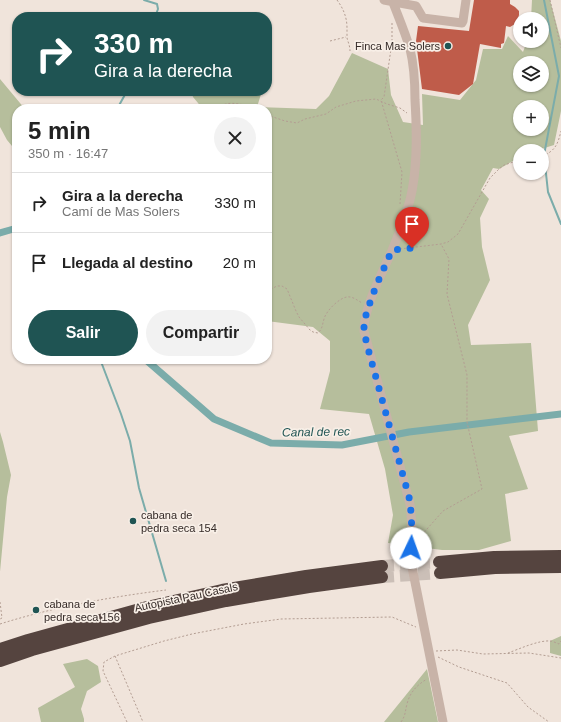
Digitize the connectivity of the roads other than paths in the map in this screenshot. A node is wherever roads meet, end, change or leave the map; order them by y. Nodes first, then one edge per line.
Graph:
1 (466, 0) edge
2 (390, 1) edge
3 (418, 3) edge
4 (561, 556) edge
5 (561, 567) edge
6 (0, 648) edge
7 (0, 661) edge
8 (443, 722) edge

1 - 3 street
2 - 3 street
2 - 8 street
4 - 5 highway
6 - 7 highway, Autopista Pau Casals

